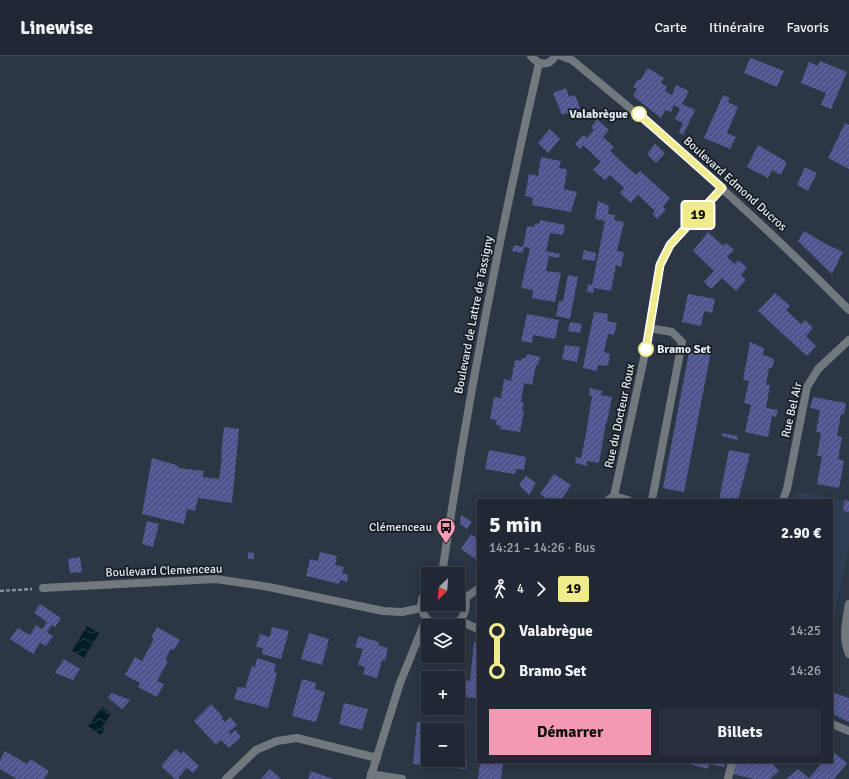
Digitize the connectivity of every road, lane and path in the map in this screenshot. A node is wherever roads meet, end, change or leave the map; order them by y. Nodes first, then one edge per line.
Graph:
1 (531, 56) edge
2 (555, 56) edge
3 (561, 56) edge
4 (539, 63) junction
5 (722, 188) junction
6 (849, 310) edge
7 (650, 328) junction
8 (849, 340) edge
9 (611, 498) edge
10 (652, 499) edge
11 (783, 499) edge
12 (443, 567) edge
13 (43, 588) joint
14 (477, 590) edge
15 (0, 591) edge
16 (465, 598) edge
17 (849, 604) edge
18 (421, 608) edge
19 (422, 611) edge
20 (426, 619) edge
21 (465, 623) edge
22 (477, 629) edge
23 (421, 631) edge
24 (849, 654) edge
25 (833, 724) edge
26 (849, 731) edge
27 (376, 758) junction
28 (732, 763) edge
29 (370, 777) edge
30 (226, 779) edge
31 (402, 779) edge
32 (728, 779) edge

1 - 4 street
2 - 4 street
3 - 5 street, Boulevard Edmond Ducros
4 - 12 street, Boulevard de Lattre de Tassigny
5 - 6 street, Boulevard Edmond Ducros
5 - 7 street, Rue du Docteur Roux
7 - 9 street, Rue du Docteur Roux
7 - 10 street
8 - 11 street, Rue Bel Air
13 - 15 path
13 - 18 street, Boulevard Clemenceau
14 - 16 street
17 - 24 street
19 - 20 street
21 - 22 street
23 - 27 street
25 - 26 street
27 - 29 street
27 - 30 street
28 - 32 street
29 - 31 street

